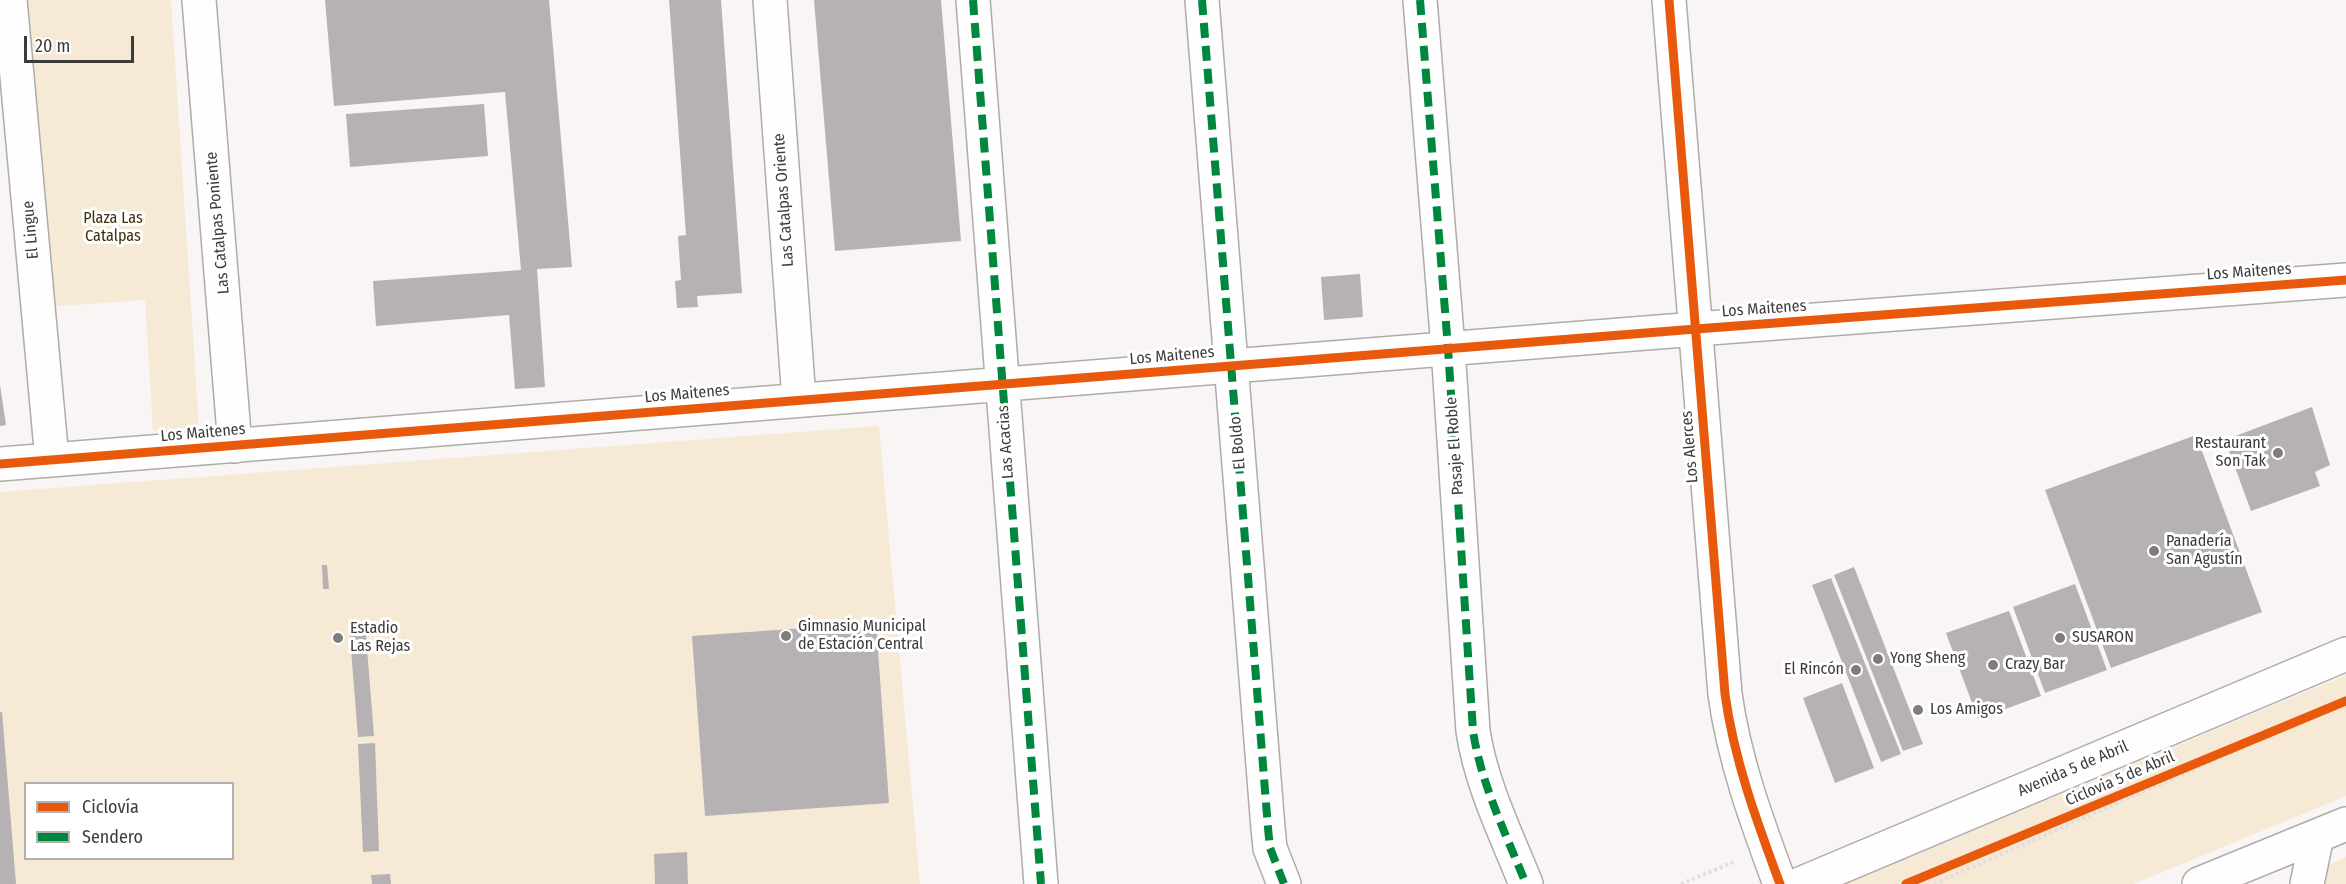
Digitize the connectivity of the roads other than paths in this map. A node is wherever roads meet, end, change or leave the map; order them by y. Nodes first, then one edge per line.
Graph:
1 (10, 0) edge
2 (199, 0) edge
3 (770, 0) edge
4 (973, 0) edge
5 (1202, 0) edge
6 (1420, 0) edge
7 (1669, 0) edge
8 (2346, 280) edge
9 (1696, 329) junction
10 (1448, 348) junction
11 (1232, 366) junction
12 (1002, 384) junction
13 (799, 400) junction
14 (236, 446) junction
15 (51, 460) junction
16 (0, 464) edge
17 (2346, 654) edge
18 (2331, 830) edge
19 (1041, 884) edge
20 (1284, 884) edge
21 (1526, 884) edge
22 (1780, 884) edge
23 (1800, 884) edge
24 (2199, 884) edge
25 (2307, 884) edge

1 - 15 street, El Lingue
2 - 14 street, Las Catalpas Poniente
3 - 13 street, Las Catalpas Oriente
4 - 12 street, Las Acacias
5 - 11 street, El Boldo
6 - 10 street, Pasaje El Roble
7 - 9 street, Los Alerces
8 - 9 street, Los Maitenes
9 - 10 street, Los Maitenes
9 - 22 street, Los Alerces
10 - 11 street, Los Maitenes
10 - 21 street, Pasaje El Roble
11 - 12 street, Los Maitenes
11 - 20 street, El Boldo
12 - 13 street, Los Maitenes
12 - 19 street, Las Acacias
13 - 14 street, Los Maitenes
14 - 15 street, Los Maitenes
15 - 16 street, Los Maitenes
17 - 23 street, Avenida 5 de Abril
18 - 24 street
18 - 25 street

